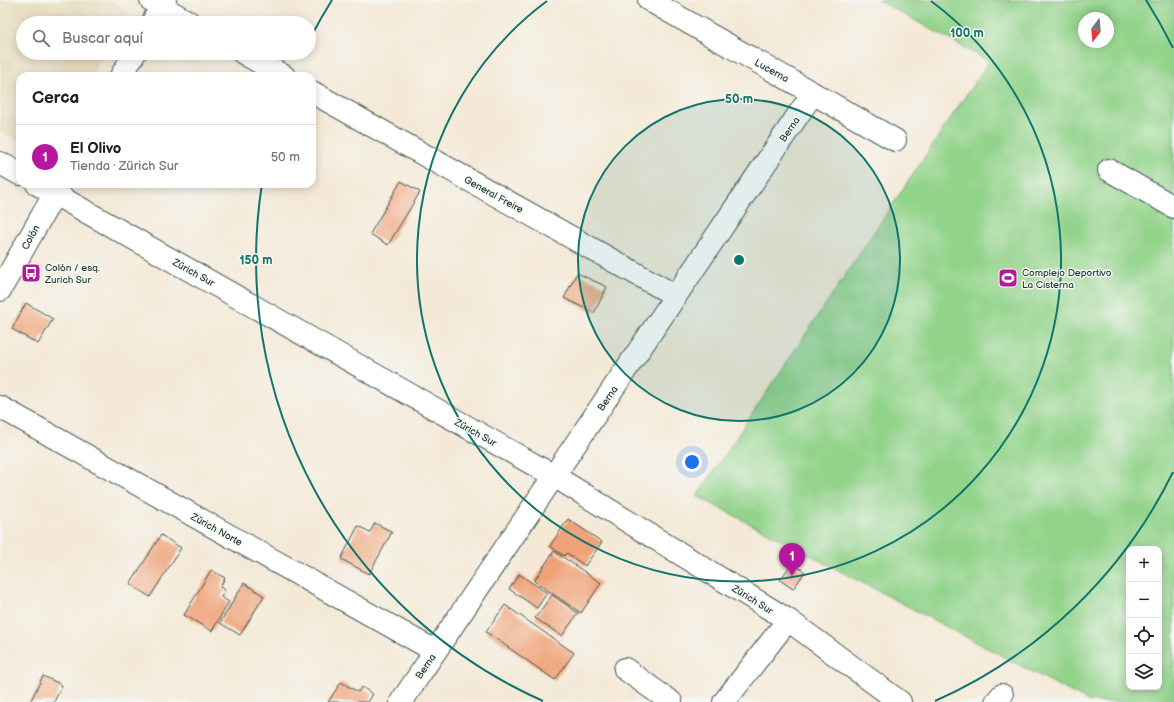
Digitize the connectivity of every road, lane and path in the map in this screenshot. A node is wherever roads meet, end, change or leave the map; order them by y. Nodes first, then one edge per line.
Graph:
1 (649, 0) edge
2 (157, 7) edge
3 (176, 16) edge
4 (130, 60) edge
5 (255, 60) edge
6 (123, 72) edge
7 (277, 72) edge
8 (813, 93) junction
9 (316, 94) edge
10 (895, 140) dead end
11 (0, 163) edge
12 (1109, 170) dead end
13 (16, 172) edge
14 (51, 188) edge
15 (53, 188) edge
16 (1174, 207) edge
17 (0, 290) edge
18 (676, 296) junction
19 (0, 407) edge
20 (554, 476) junction
21 (788, 620) junction
22 (435, 651) junction
23 (625, 669) dead end
24 (401, 702) edge
25 (672, 702) edge
26 (724, 702) edge
27 (900, 702) edge

1 - 8 street, Lucerna
2 - 3 street
4 - 6 street
5 - 7 street
8 - 10 street, Lucerna
8 - 18 street, Berna
9 - 18 street, General Freire
11 - 13 street
12 - 16 street
14 - 17 street, Colón
15 - 20 street, Zürich Sur
18 - 20 street, Berna
19 - 22 street, Zürich Norte
20 - 21 street, Zürich Sur
20 - 22 street, Berna
21 - 26 street
21 - 27 street, Zürich Sur
22 - 24 street, Berna
23 - 25 street

